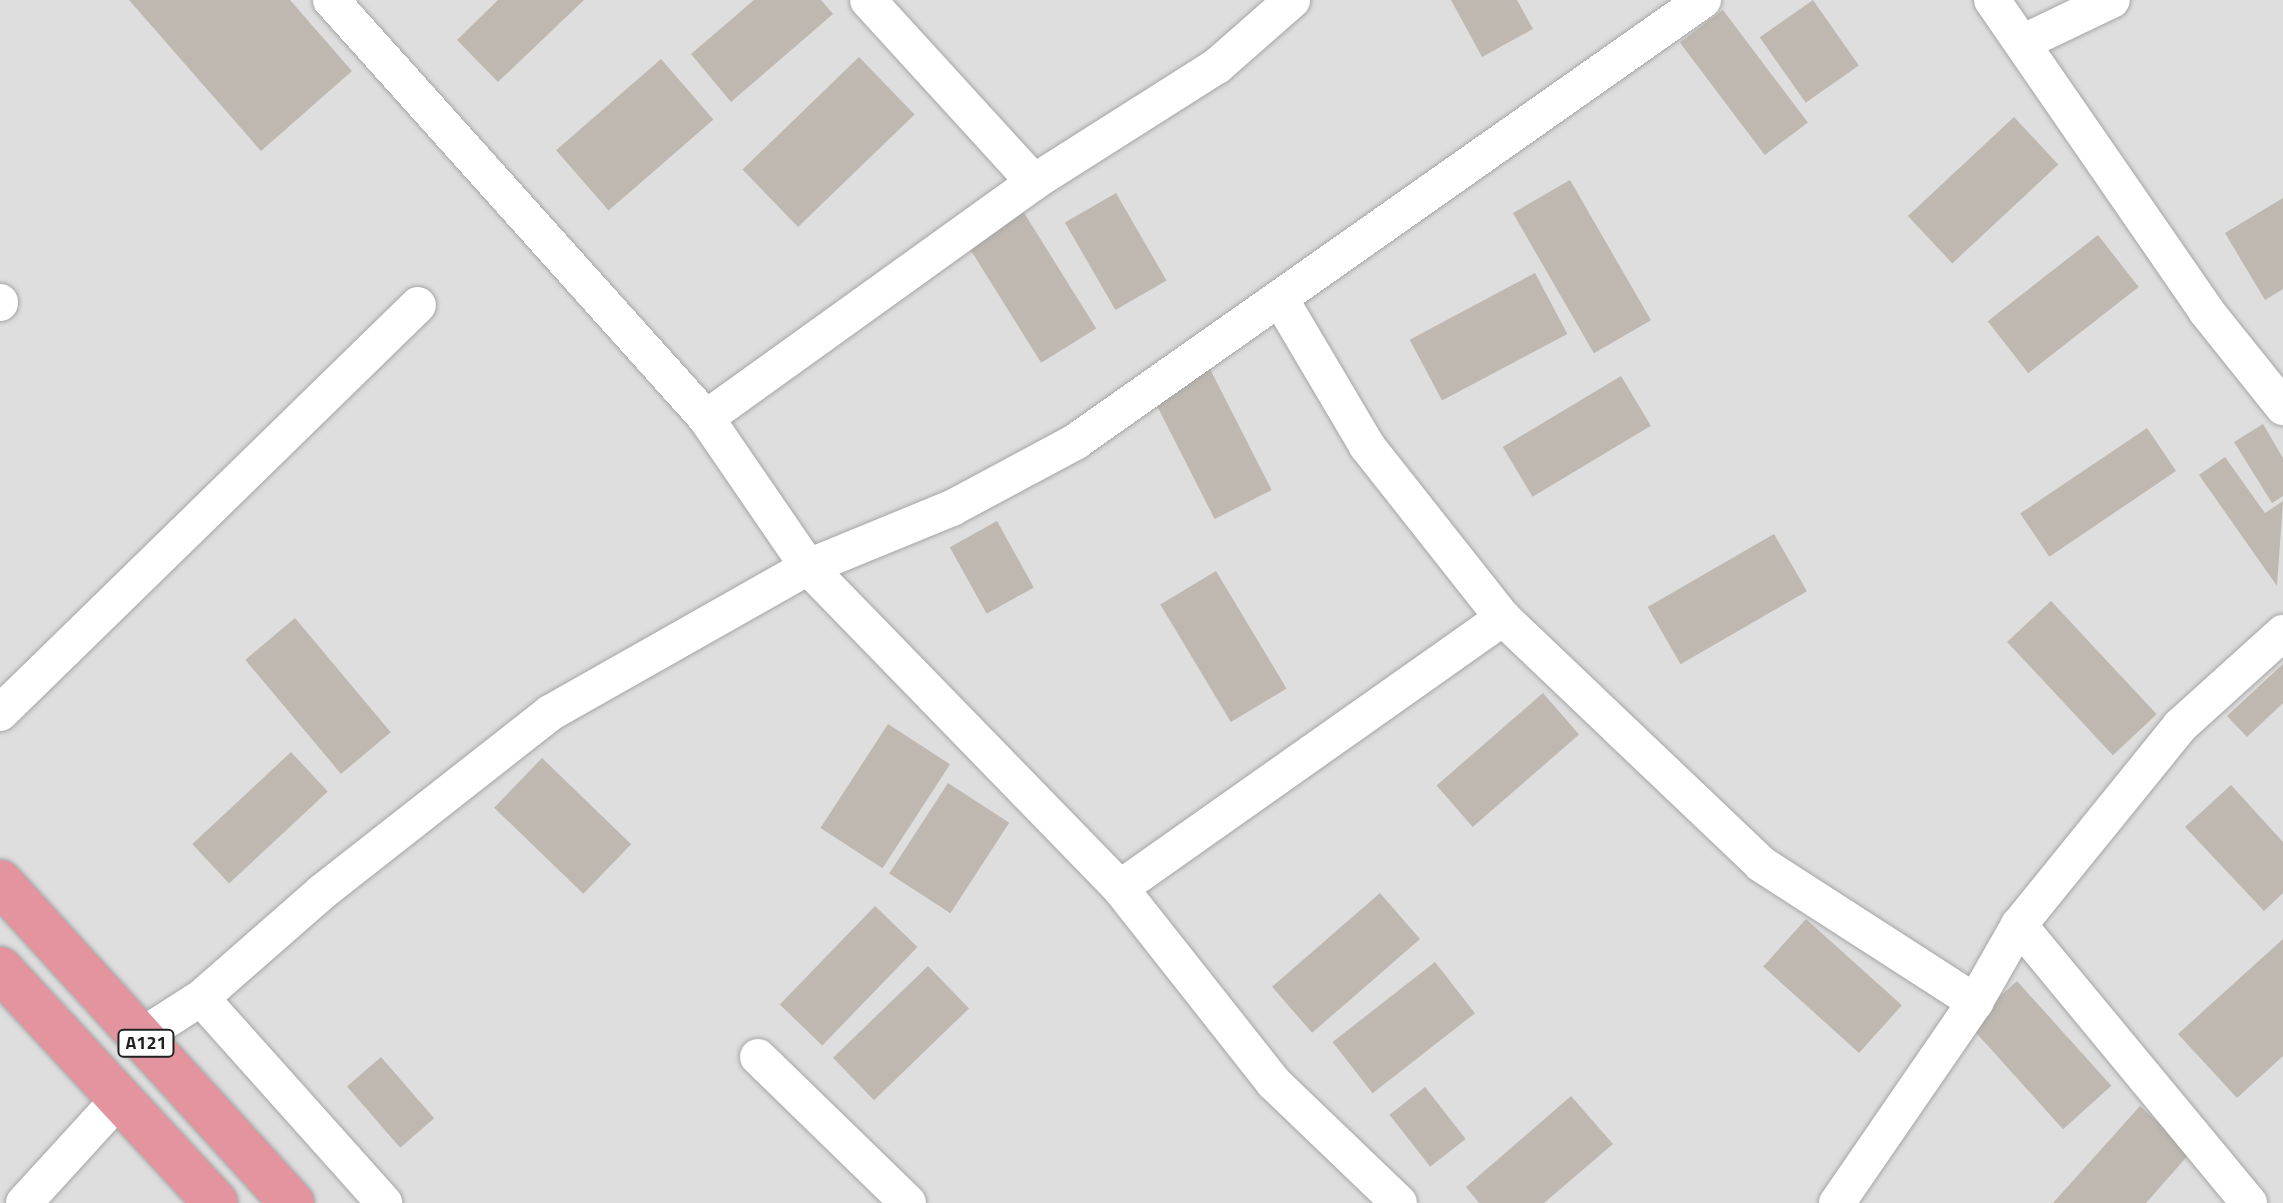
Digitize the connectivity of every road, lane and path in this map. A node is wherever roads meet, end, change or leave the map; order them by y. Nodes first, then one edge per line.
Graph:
1 (331, 0) edge
2 (868, 0) edge
3 (1292, 0) edge
4 (1703, 0) edge
5 (1992, 0) edge
6 (2112, 0) edge
7 (2026, 41) junction
8 (1034, 182) junction
9 (1282, 302) junction
10 (418, 305) dead end
11 (2283, 407) edge
12 (706, 418) junction
13 (808, 567) junction
14 (1503, 618) junction
15 (2283, 633) edge
16 (0, 713) edge
17 (0, 882) edge
18 (1120, 888) junction
19 (2019, 925) junction
20 (0, 969) edge
21 (201, 998) junction
22 (1975, 1002) junction
23 (140, 1037) junction
24 (758, 1057) dead end
25 (120, 1098) junction
26 (24, 1203) edge
27 (216, 1203) edge
28 (292, 1203) edge
29 (384, 1203) edge
30 (908, 1203) edge
31 (1399, 1203) edge
32 (1837, 1203) edge
33 (2249, 1203) edge

1 - 12 street
2 - 8 street
3 - 8 street
4 - 9 street
5 - 7 street
6 - 7 street
7 - 11 street
8 - 12 street
9 - 13 street
9 - 14 street
10 - 16 street
12 - 13 street
13 - 18 street
13 - 21 street
14 - 18 street
14 - 22 street
15 - 19 street
17 - 23 highway, A121
18 - 31 street
19 - 22 street
19 - 33 street
20 - 25 highway, A121
21 - 23 street
21 - 29 street
22 - 32 street
23 - 28 highway, A121
24 - 30 street
25 - 26 street
25 - 27 highway, A121

